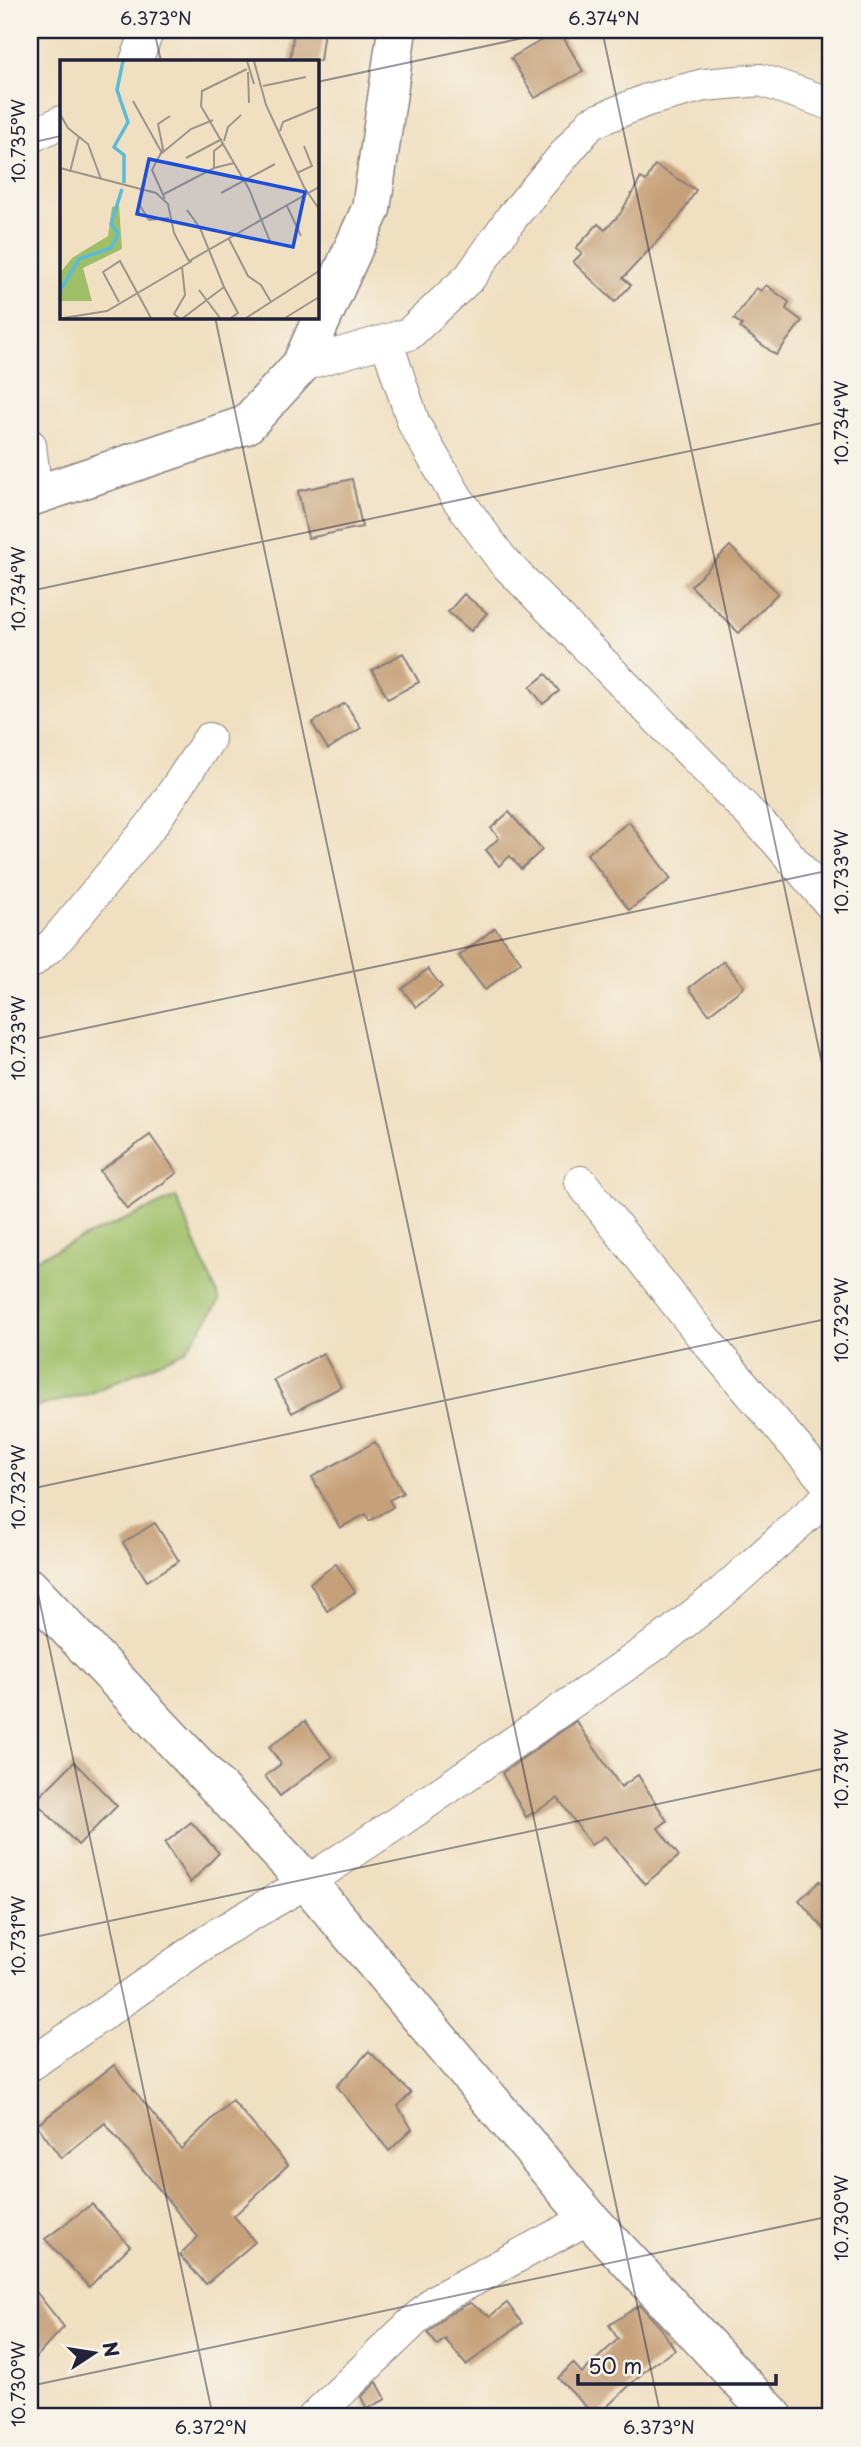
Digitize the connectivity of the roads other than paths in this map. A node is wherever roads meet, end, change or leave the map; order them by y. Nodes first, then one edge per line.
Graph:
1 (148, 30) edge
2 (397, 30) edge
3 (135, 60) edge
4 (831, 104) edge
5 (60, 122) edge
6 (30, 137) edge
7 (387, 343) junction
8 (301, 365) junction
9 (30, 445) edge
10 (33, 496) edge
11 (209, 739) dead end
12 (831, 905) edge
13 (30, 963) edge
14 (581, 1182) dead end
15 (831, 1488) edge
16 (831, 1494) edge
17 (30, 1588) edge
18 (307, 1882) junction
19 (30, 2065) edge
20 (589, 2218) junction
21 (314, 2417) edge
22 (774, 2417) edge

1 - 3 street
2 - 8 main road
4 - 7 street
5 - 6 street
7 - 8 street
7 - 12 street
8 - 10 main road
9 - 10 street
11 - 13 street
14 - 15 street
16 - 18 street
17 - 18 main road
18 - 19 street
18 - 20 main road
20 - 21 street
20 - 22 main road

